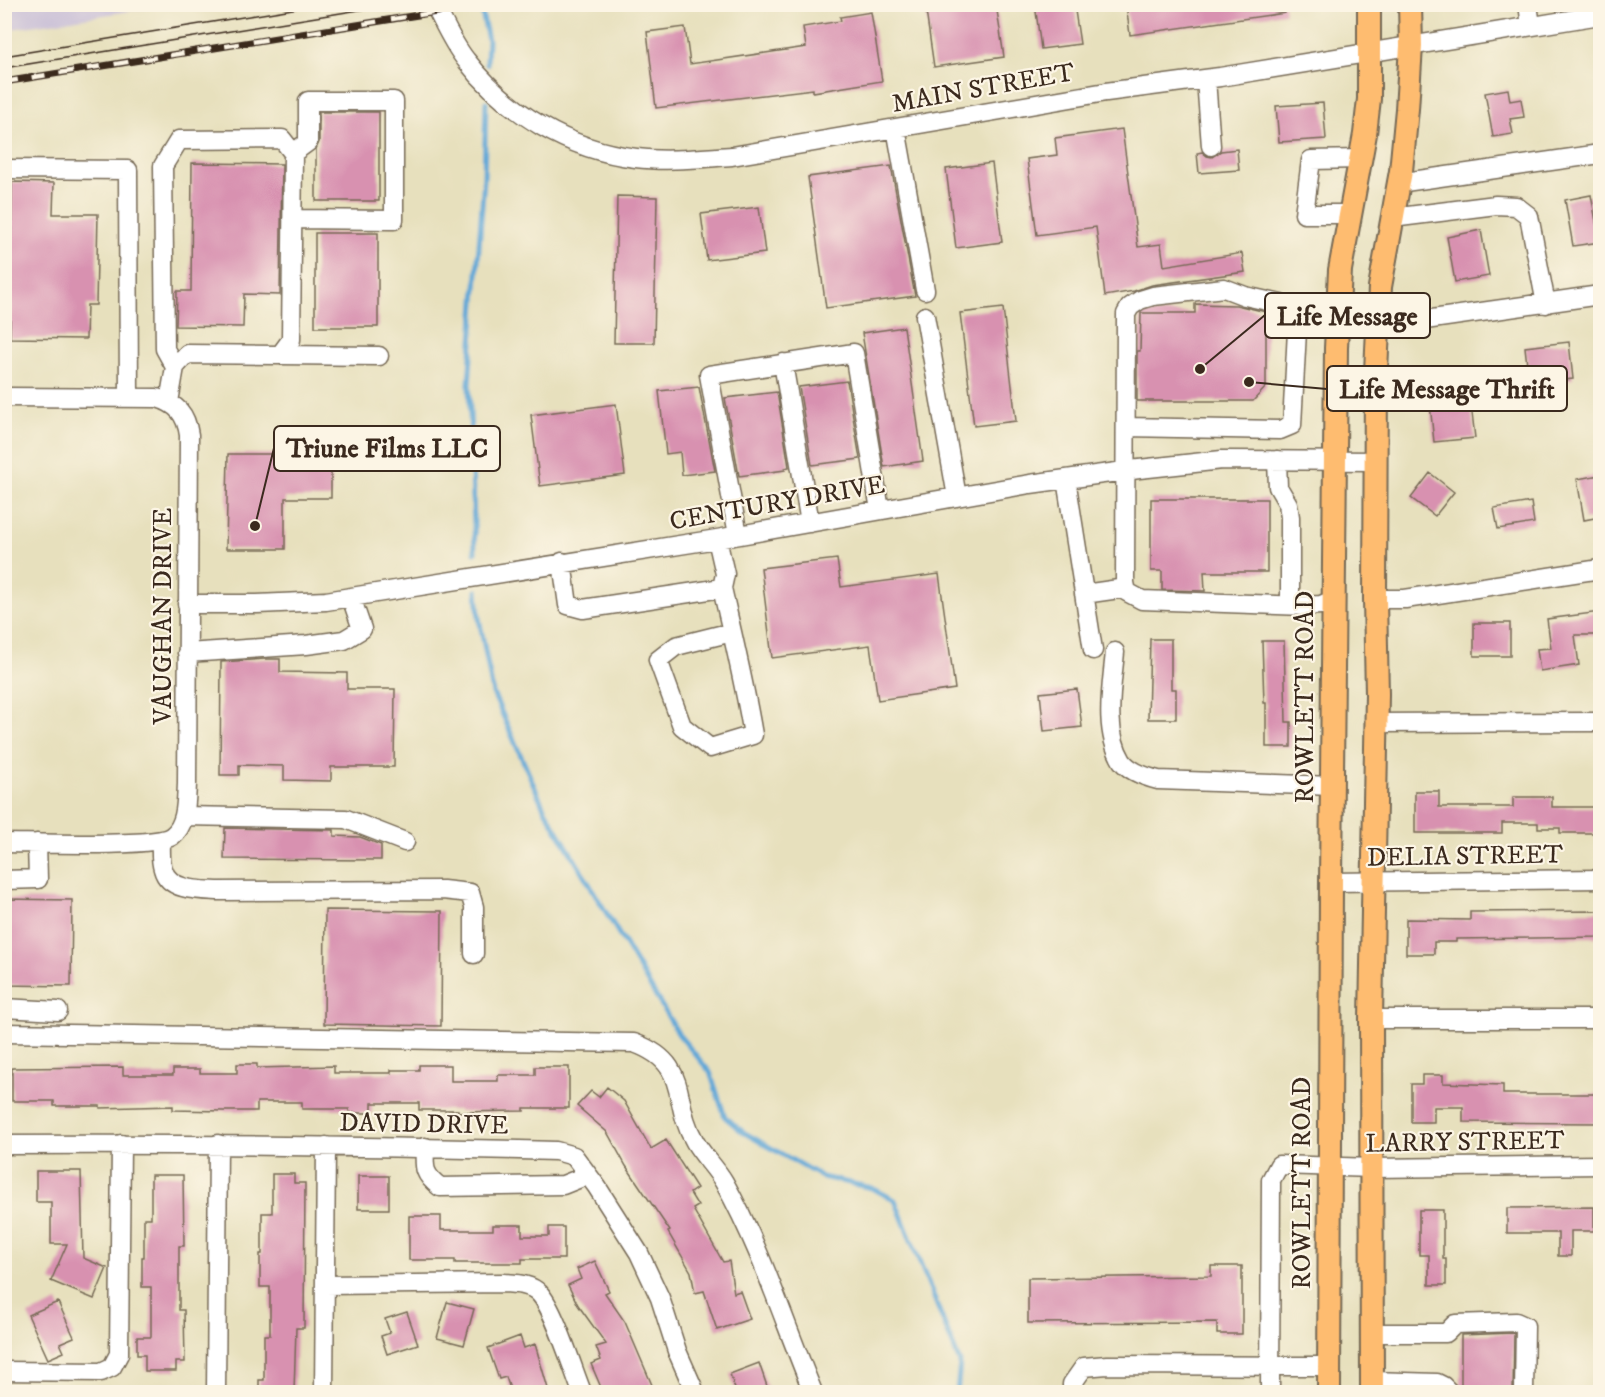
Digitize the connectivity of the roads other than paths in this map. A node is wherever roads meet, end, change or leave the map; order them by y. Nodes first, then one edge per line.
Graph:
1 (434, 4) edge
2 (1369, 4) edge
3 (1410, 4) edge
4 (1528, 4) edge
5 (1600, 15) edge
6 (1531, 26) junction
7 (1411, 46) junction
8 (1369, 54) junction
9 (1206, 79) junction
10 (896, 128) junction
11 (1211, 146) dead end
12 (293, 153) junction
13 (1600, 154) edge
14 (1361, 159) junction
15 (4, 169) edge
16 (1398, 183) junction
17 (1351, 214) junction
18 (1392, 218) junction
19 (292, 219) junction
20 (925, 290) dead end
21 (1600, 295) edge
22 (1546, 303) junction
23 (1298, 312) junction
24 (925, 316) dead end
25 (1338, 319) junction
26 (1379, 321) junction
27 (280, 355) junction
28 (379, 356) dead end
29 (783, 363) junction
30 (175, 367) junction
31 (4, 397) edge
32 (129, 398) junction
33 (163, 400) junction
34 (1125, 427) junction
35 (1277, 460) junction
36 (1335, 460) junction
37 (1376, 461) junction
38 (1125, 471) junction
39 (1066, 479) junction
40 (957, 497) junction
41 (880, 510) junction
42 (810, 523) junction
43 (738, 535) junction
44 (717, 539) junction
45 (562, 562) junction
46 (1600, 569) edge
47 (722, 588) junction
48 (1126, 588) junction
49 (1084, 594) junction
50 (351, 597) junction
51 (1375, 599) junction
52 (1333, 600) junction
53 (187, 604) junction
54 (1290, 605) junction
55 (732, 632) junction
56 (1093, 650) dead end
57 (1115, 652) dead end
58 (187, 653) junction
59 (1600, 722) edge
60 (1377, 723) junction
61 (1333, 786) junction
62 (184, 816) junction
63 (161, 841) junction
64 (405, 842) dead end
65 (4, 843) edge
66 (37, 843) junction
67 (1600, 879) edge
68 (4, 880) edge
69 (1331, 882) junction
70 (1373, 882) junction
71 (474, 954) dead end
72 (4, 1008) edge
73 (58, 1011) dead end
74 (1371, 1019) junction
75 (1600, 1019) edge
76 (4, 1033) edge
77 (121, 1144) junction
78 (218, 1144) junction
79 (4, 1145) edge
80 (326, 1146) junction
81 (424, 1148) junction
82 (1600, 1165) edge
83 (1330, 1167) junction
84 (1373, 1168) junction
85 (588, 1175) junction
86 (325, 1285) junction
87 (1372, 1333) junction
88 (1269, 1365) junction
89 (1329, 1366) junction
90 (4, 1371) edge
91 (1372, 1387) edge
92 (216, 1392) edge
93 (324, 1392) edge
94 (582, 1392) edge
95 (694, 1392) edge
96 (813, 1392) edge
97 (1072, 1392) edge
98 (1270, 1392) edge
99 (1329, 1392) edge
100 (1449, 1392) edge
101 (1524, 1392) edge

1 - 10 street, MAIN STREET
2 - 8 main road, ROWLETT ROAD
3 - 7 main road
4 - 6 street
5 - 6 street, MAIN STREET
6 - 7 street, MAIN STREET
7 - 8 street, MAIN STREET
7 - 16 main road
8 - 9 street, MAIN STREET
8 - 14 main road, ROWLETT ROAD
9 - 10 street, MAIN STREET
9 - 11 street
10 - 20 street
12 - 19 street
12 - 19 street
12 - 30 street
13 - 16 street
14 - 17 main road, ROWLETT ROAD
14 - 17 street
15 - 32 street
16 - 18 main road
17 - 25 main road, ROWLETT ROAD
18 - 22 street
18 - 26 main road
19 - 27 street
21 - 22 street
22 - 26 street
23 - 25 street
23 - 34 street
23 - 34 street
24 - 40 street
25 - 26 street
25 - 36 main road, ROWLETT ROAD
26 - 37 main road
27 - 28 street
27 - 30 street
29 - 41 street
29 - 42 street
29 - 43 street
30 - 33 street
31 - 32 street
32 - 33 street
33 - 53 street, VAUGHAN DRIVE
34 - 38 street
35 - 36 street, CENTURY DRIVE
35 - 38 street, CENTURY DRIVE
35 - 54 street
36 - 37 street, CENTURY DRIVE
36 - 52 main road, ROWLETT ROAD
37 - 51 main road
38 - 39 street, CENTURY DRIVE
38 - 48 street
39 - 40 street, CENTURY DRIVE
39 - 49 street
40 - 41 street, CENTURY DRIVE
41 - 42 street, CENTURY DRIVE
42 - 43 street, CENTURY DRIVE
43 - 44 street, CENTURY DRIVE
44 - 45 street, CENTURY DRIVE
44 - 47 street
45 - 47 street
45 - 50 street, CENTURY DRIVE
46 - 51 street
47 - 55 street
48 - 49 street
48 - 54 street
49 - 56 street
50 - 53 street, CENTURY DRIVE
50 - 58 street
51 - 60 main road
52 - 54 street
52 - 61 main road, ROWLETT ROAD
53 - 58 street, VAUGHAN DRIVE
55 - 55 street
57 - 61 street
58 - 62 street, VAUGHAN DRIVE
59 - 60 street
60 - 70 main road
61 - 69 main road, ROWLETT ROAD
62 - 63 street
62 - 64 street
63 - 66 street
63 - 71 street
65 - 66 street
66 - 68 street
67 - 70 street, DELIA STREET
69 - 70 street, DELIA STREET
69 - 83 main road, ROWLETT ROAD
70 - 74 main road
72 - 73 street
74 - 75 street
74 - 84 main road
76 - 96 street
77 - 78 street, DAVID DRIVE
77 - 79 street, DAVID DRIVE
77 - 90 street
78 - 80 street, DAVID DRIVE
78 - 92 street
80 - 81 street, DAVID DRIVE
80 - 86 street
81 - 85 street, DAVID DRIVE
81 - 85 street
82 - 84 street, LARRY STREET
83 - 84 street, LARRY STREET
83 - 88 street, LARRY STREET
83 - 89 main road, ROWLETT ROAD
84 - 87 main road
85 - 95 street, DAVID DRIVE
86 - 93 street
86 - 94 street
87 - 91 main road
87 - 101 street
88 - 89 street
88 - 97 street
88 - 98 street
89 - 99 main road, ROWLETT ROAD
91 - 100 street

